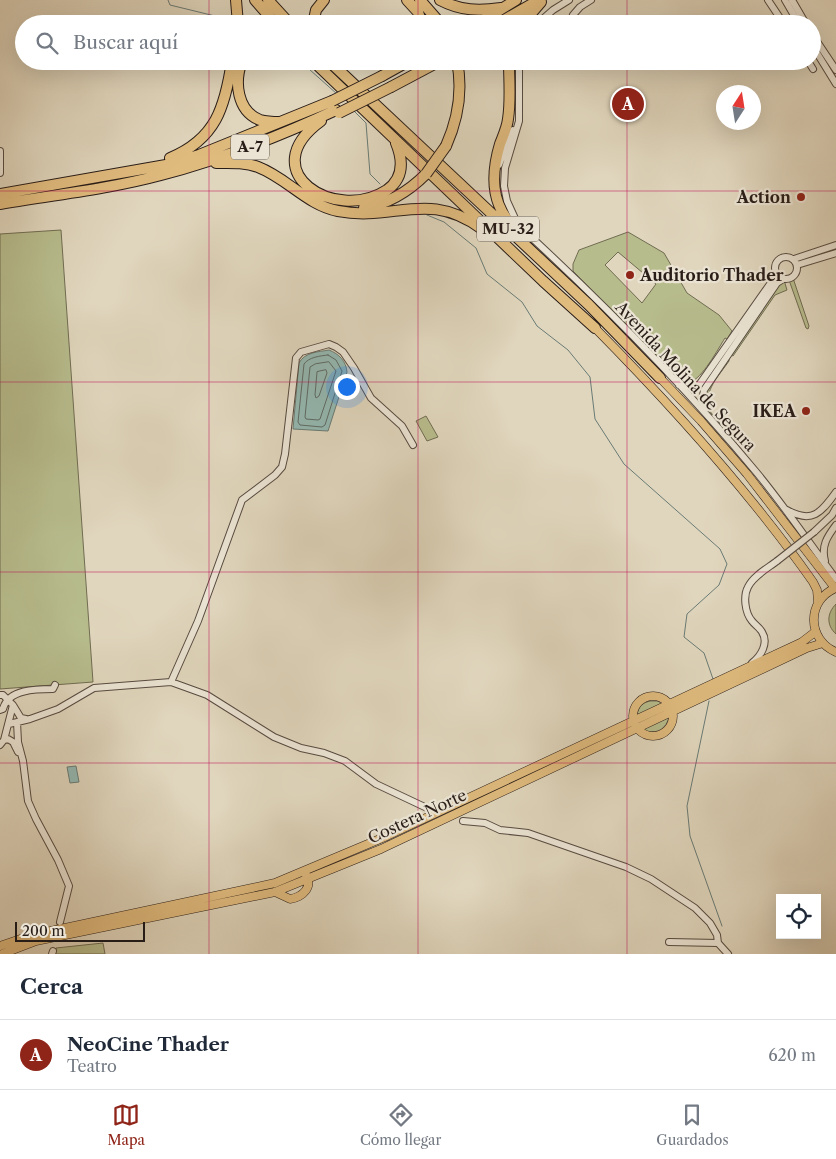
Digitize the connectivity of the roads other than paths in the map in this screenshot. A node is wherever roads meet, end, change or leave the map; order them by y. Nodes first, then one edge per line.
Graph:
1 (236, 0) edge
2 (256, 0) edge
3 (260, 0) edge
4 (268, 0) edge
5 (324, 0) edge
6 (407, 0) edge
7 (420, 0) edge
8 (440, 0) edge
9 (516, 0) edge
10 (541, 0) edge
11 (569, 0) edge
12 (591, 0) edge
13 (768, 0) edge
14 (785, 0) edge
15 (792, 0) edge
16 (502, 8) junction
17 (237, 15) edge
18 (268, 15) edge
19 (272, 15) edge
20 (282, 15) edge
21 (314, 15) edge
22 (419, 15) edge
23 (433, 15) edge
24 (491, 15) edge
25 (514, 15) edge
26 (518, 15) edge
27 (529, 15) edge
28 (547, 15) edge
29 (573, 15) dead end
30 (778, 15) edge
31 (794, 15) edge
32 (801, 15) edge
33 (821, 48) edge
34 (821, 60) edge
35 (230, 70) edge
36 (240, 70) edge
37 (322, 70) edge
38 (327, 70) edge
39 (338, 70) edge
40 (344, 70) edge
41 (392, 70) edge
42 (417, 70) edge
43 (422, 70) edge
44 (458, 70) edge
45 (509, 70) edge
46 (519, 70) edge
47 (836, 70) edge
48 (353, 84) junction
49 (836, 84) edge
50 (390, 86) junction
51 (520, 102) junction
52 (336, 108) junction
53 (324, 119) junction
54 (284, 122) junction
55 (395, 140) junction
56 (0, 151) edge
57 (216, 163) junction
58 (0, 173) edge
59 (160, 175) junction
60 (108, 176) junction
61 (494, 189) junction
62 (65, 193) junction
63 (0, 194) edge
64 (314, 202) junction
65 (0, 204) edge
66 (0, 208) edge
67 (836, 245) edge
68 (836, 253) edge
69 (796, 262) junction
70 (777, 274) junction
71 (783, 279) junction
72 (543, 281) junction
73 (589, 305) junction
74 (595, 328) junction
75 (660, 378) joint
76 (679, 384) junction
77 (704, 411) junction
78 (413, 445) dead end
79 (836, 492) edge
80 (783, 508) junction
81 (836, 508) edge
82 (836, 525) edge
83 (826, 565) junction
84 (836, 579) edge
85 (836, 588) edge
86 (818, 602) junction
87 (815, 632) junction
88 (823, 643) junction
89 (836, 652) edge
90 (735, 674) junction
91 (172, 682) junction
92 (55, 685) dead end
93 (0, 695) edge
94 (8, 700) junction
95 (13, 705) junction
96 (671, 707) junction
97 (1, 710) edge
98 (30, 719) junction
99 (9, 720) junction
100 (18, 722) junction
101 (634, 724) junction
102 (2, 743) edge
103 (23, 761) junction
104 (429, 809) dead end
105 (463, 821) dead end
106 (306, 875) junction
107 (275, 892) junction
108 (60, 922) dead end
109 (669, 942) dead end
110 (718, 943) junction
111 (0, 946) edge
112 (2, 954) edge
113 (728, 954) edge

1 - 17 highway
2 - 18 highway
3 - 19 highway
4 - 20 highway
5 - 21 highway
6 - 22 highway
7 - 23 highway
8 - 16 highway
9 - 16 highway
10 - 25 highway
10 - 26 highway
10 - 27 highway
11 - 28 street
12 - 29 street
13 - 30 street
14 - 31 street
15 - 32 street
16 - 24 highway
33 - 47 street
34 - 49 street
35 - 60 highway
36 - 54 highway
37 - 55 highway
38 - 74 highway, MU-32
39 - 48 highway, MU-32
40 - 48 highway
41 - 52 highway, A-7, bridge
42 - 50 highway, A-7
43 - 50 highway
44 - 64 highway, bridge
45 - 61 highway
46 - 51 street
48 - 73 highway, MU-32
50 - 52 highway, A-7, bridge
51 - 61 street
51 - 76 street, Avenida Molina de Segura
52 - 53 highway
52 - 54 highway, A-7
52 - 59 highway, A-7
53 - 55 highway
53 - 57 highway
54 - 60 highway, A-7
55 - 72 highway
56 - 58 street
57 - 59 highway
57 - 64 highway
59 - 62 highway, A-7
60 - 63 highway, A-7
61 - 73 highway
62 - 65 highway, A-7
62 - 66 highway
64 - 72 highway
67 - 69 street
68 - 69 street
69 - 70 street
69 - 71 street
70 - 71 street
70 - 76 street
71 - 77 street
72 - 74 highway
73 - 75 highway, MU-32
74 - 86 main road, Avenida Molina de Segura
75 - 85 main road, Avenida Molina de Segura
76 - 77 street, Avenida Molina de Segura
77 - 80 street, Avenida Molina de Segura
78 - 91 street
79 - 80 street
80 - 83 street, Avenida Molina de Segura
81 - 90 street, bridge
82 - 83 street
83 - 84 street, Avenida Molina de Segura
85 - 86 main road
86 - 87 main road
87 - 88 main road
87 - 90 main road, Costera Norte
88 - 89 main road
88 - 96 main road, Costera Norte
90 - 96 main road, Costera Norte
91 - 98 street
91 - 104 street
92 - 94 street
93 - 94 street
94 - 95 street
94 - 97 street
95 - 98 street
95 - 99 street
96 - 101 main road, Costera Norte
96 - 101 main road
96 - 101 main road
97 - 99 street
98 - 100 street
99 - 100 street
99 - 102 street
100 - 103 street
101 - 106 main road, Costera Norte
102 - 103 street
103 - 108 street
105 - 110 street
106 - 107 main road, Costera Norte
106 - 107 main road
106 - 111 main road, Costera Norte
107 - 112 main road, Costera Norte
109 - 110 street
110 - 113 street

